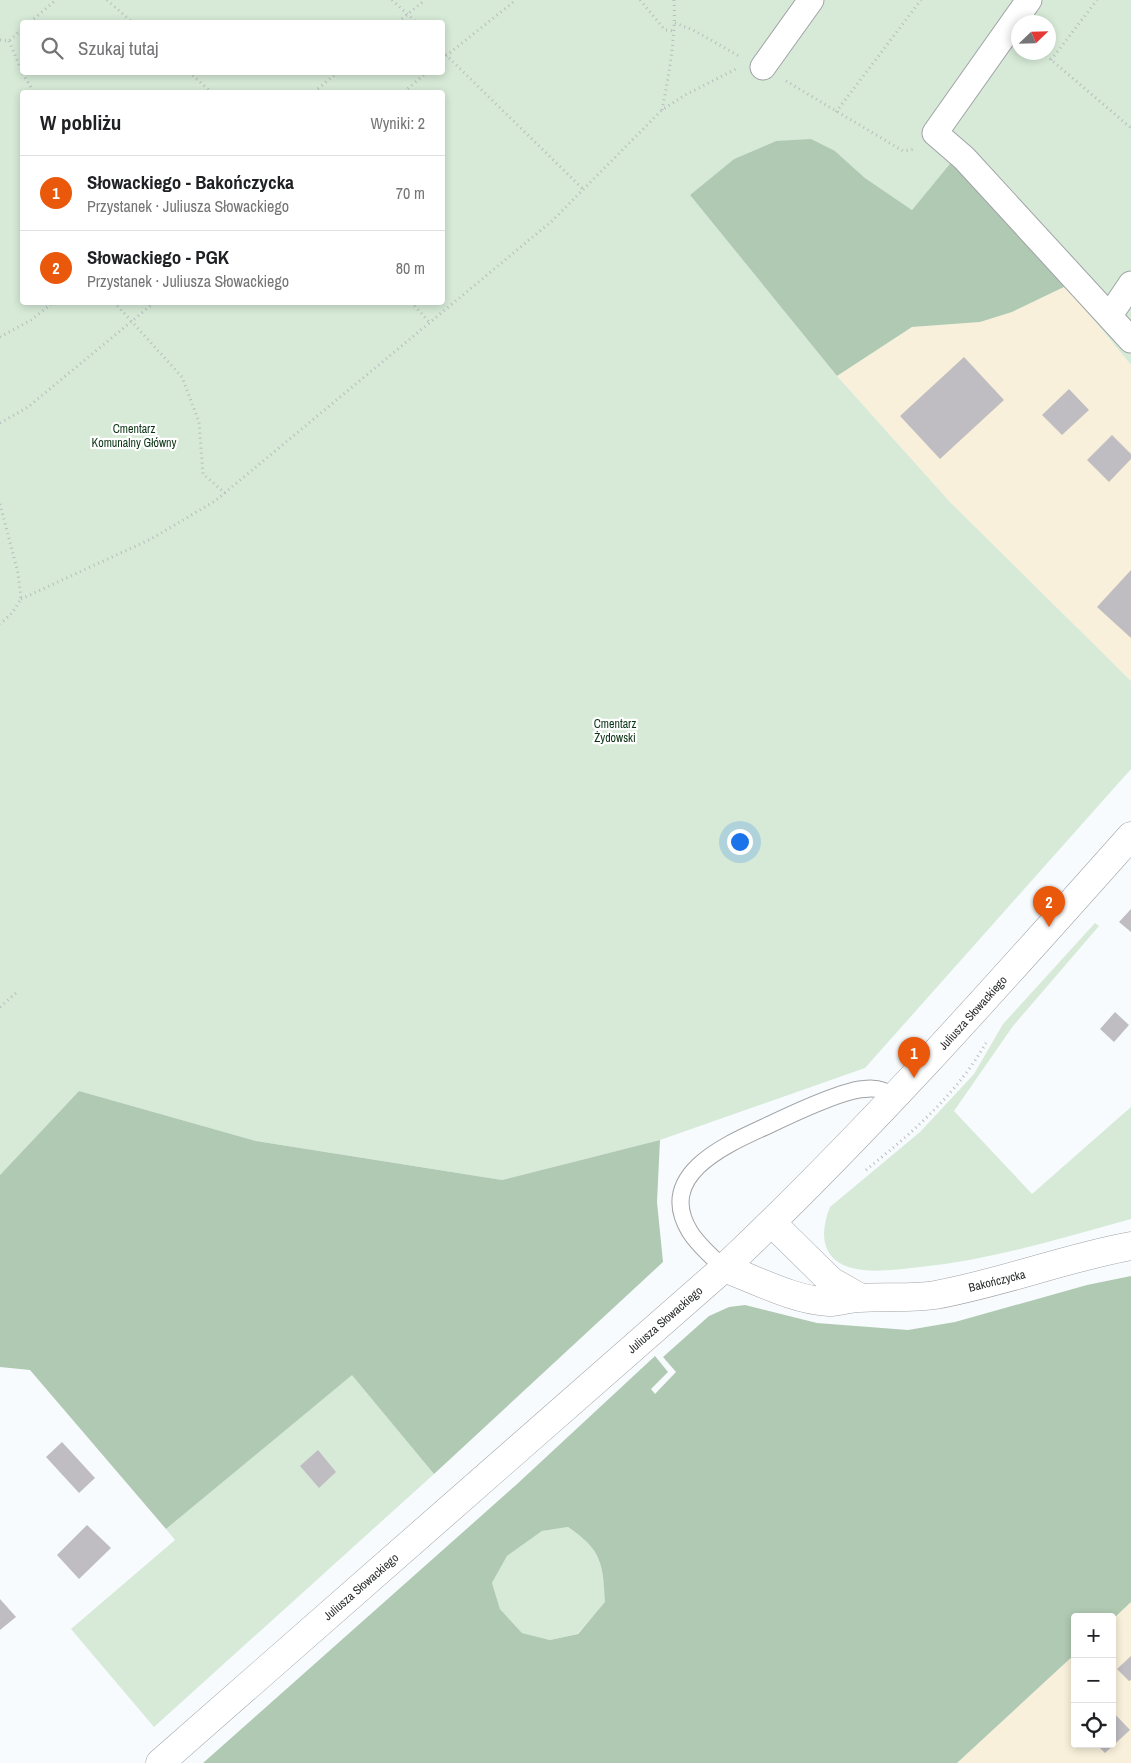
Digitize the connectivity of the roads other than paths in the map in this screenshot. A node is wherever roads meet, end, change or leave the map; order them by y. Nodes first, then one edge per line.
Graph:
1 (812, 0) edge
2 (1029, 0) edge
3 (757, 65) road end
4 (1131, 284) edge
5 (1110, 315) junction
6 (1131, 340) edge
7 (1131, 836) edge
8 (896, 1098) junction
9 (772, 1223) junction
10 (1131, 1246) edge
11 (724, 1268) junction
12 (859, 1298) junction
13 (160, 1763) edge

1 - 3 street
2 - 5 street
4 - 5 street
5 - 6 street
7 - 8 street, Juliusza Słowackiego
8 - 9 street, Juliusza Słowackiego
8 - 11 lane
9 - 11 street, Juliusza Słowackiego
9 - 12 street, Bakończycka
10 - 12 street, Bakończycka
11 - 12 street, Bakończycka
11 - 13 street, Juliusza Słowackiego

